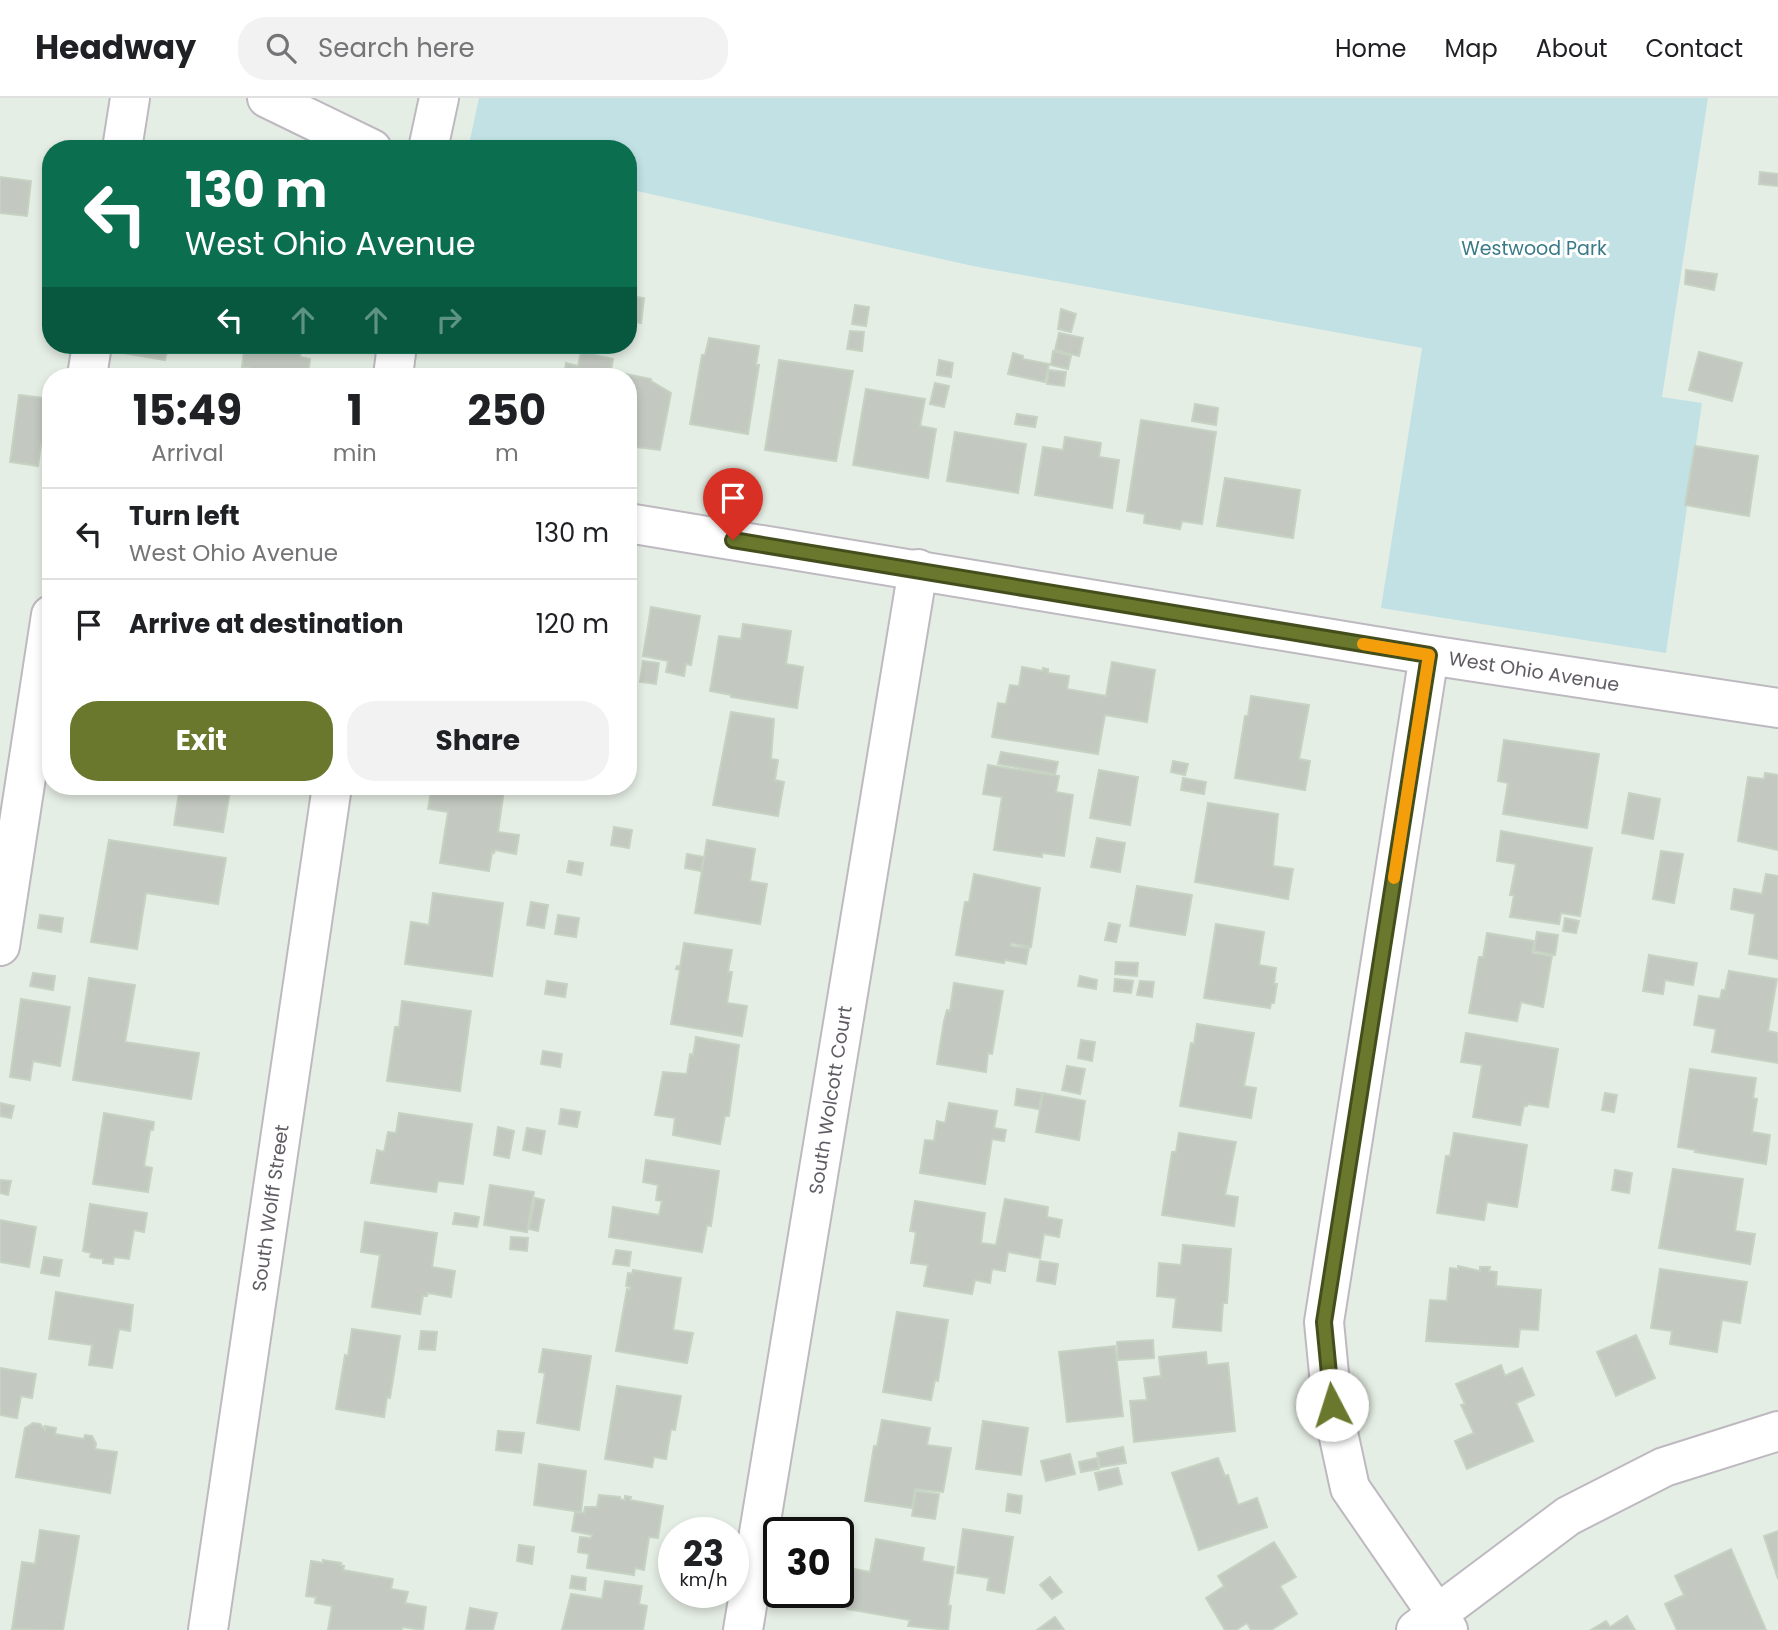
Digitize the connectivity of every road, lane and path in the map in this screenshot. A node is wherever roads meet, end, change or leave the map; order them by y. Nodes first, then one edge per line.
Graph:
1 (130, 98) edge
2 (267, 98) edge
3 (439, 98) edge
4 (123, 140) edge
5 (353, 140) edge
6 (430, 140) edge
7 (637, 524) edge
8 (918, 569) junction
9 (1429, 655) junction
10 (42, 673) edge
11 (1778, 708) edge
12 (331, 795) edge
13 (0, 946) edge
14 (1778, 1431) edge
15 (1433, 1625) edge
16 (208, 1630) edge
17 (743, 1630) edge

1 - 4 street
2 - 5 street
3 - 6 street
7 - 8 street, West Ohio Avenue
8 - 9 street, West Ohio Avenue
8 - 17 street, South Wolcott Court
9 - 11 street, West Ohio Avenue
9 - 15 street
10 - 13 street
12 - 16 street, South Wolff Street
14 - 15 street

